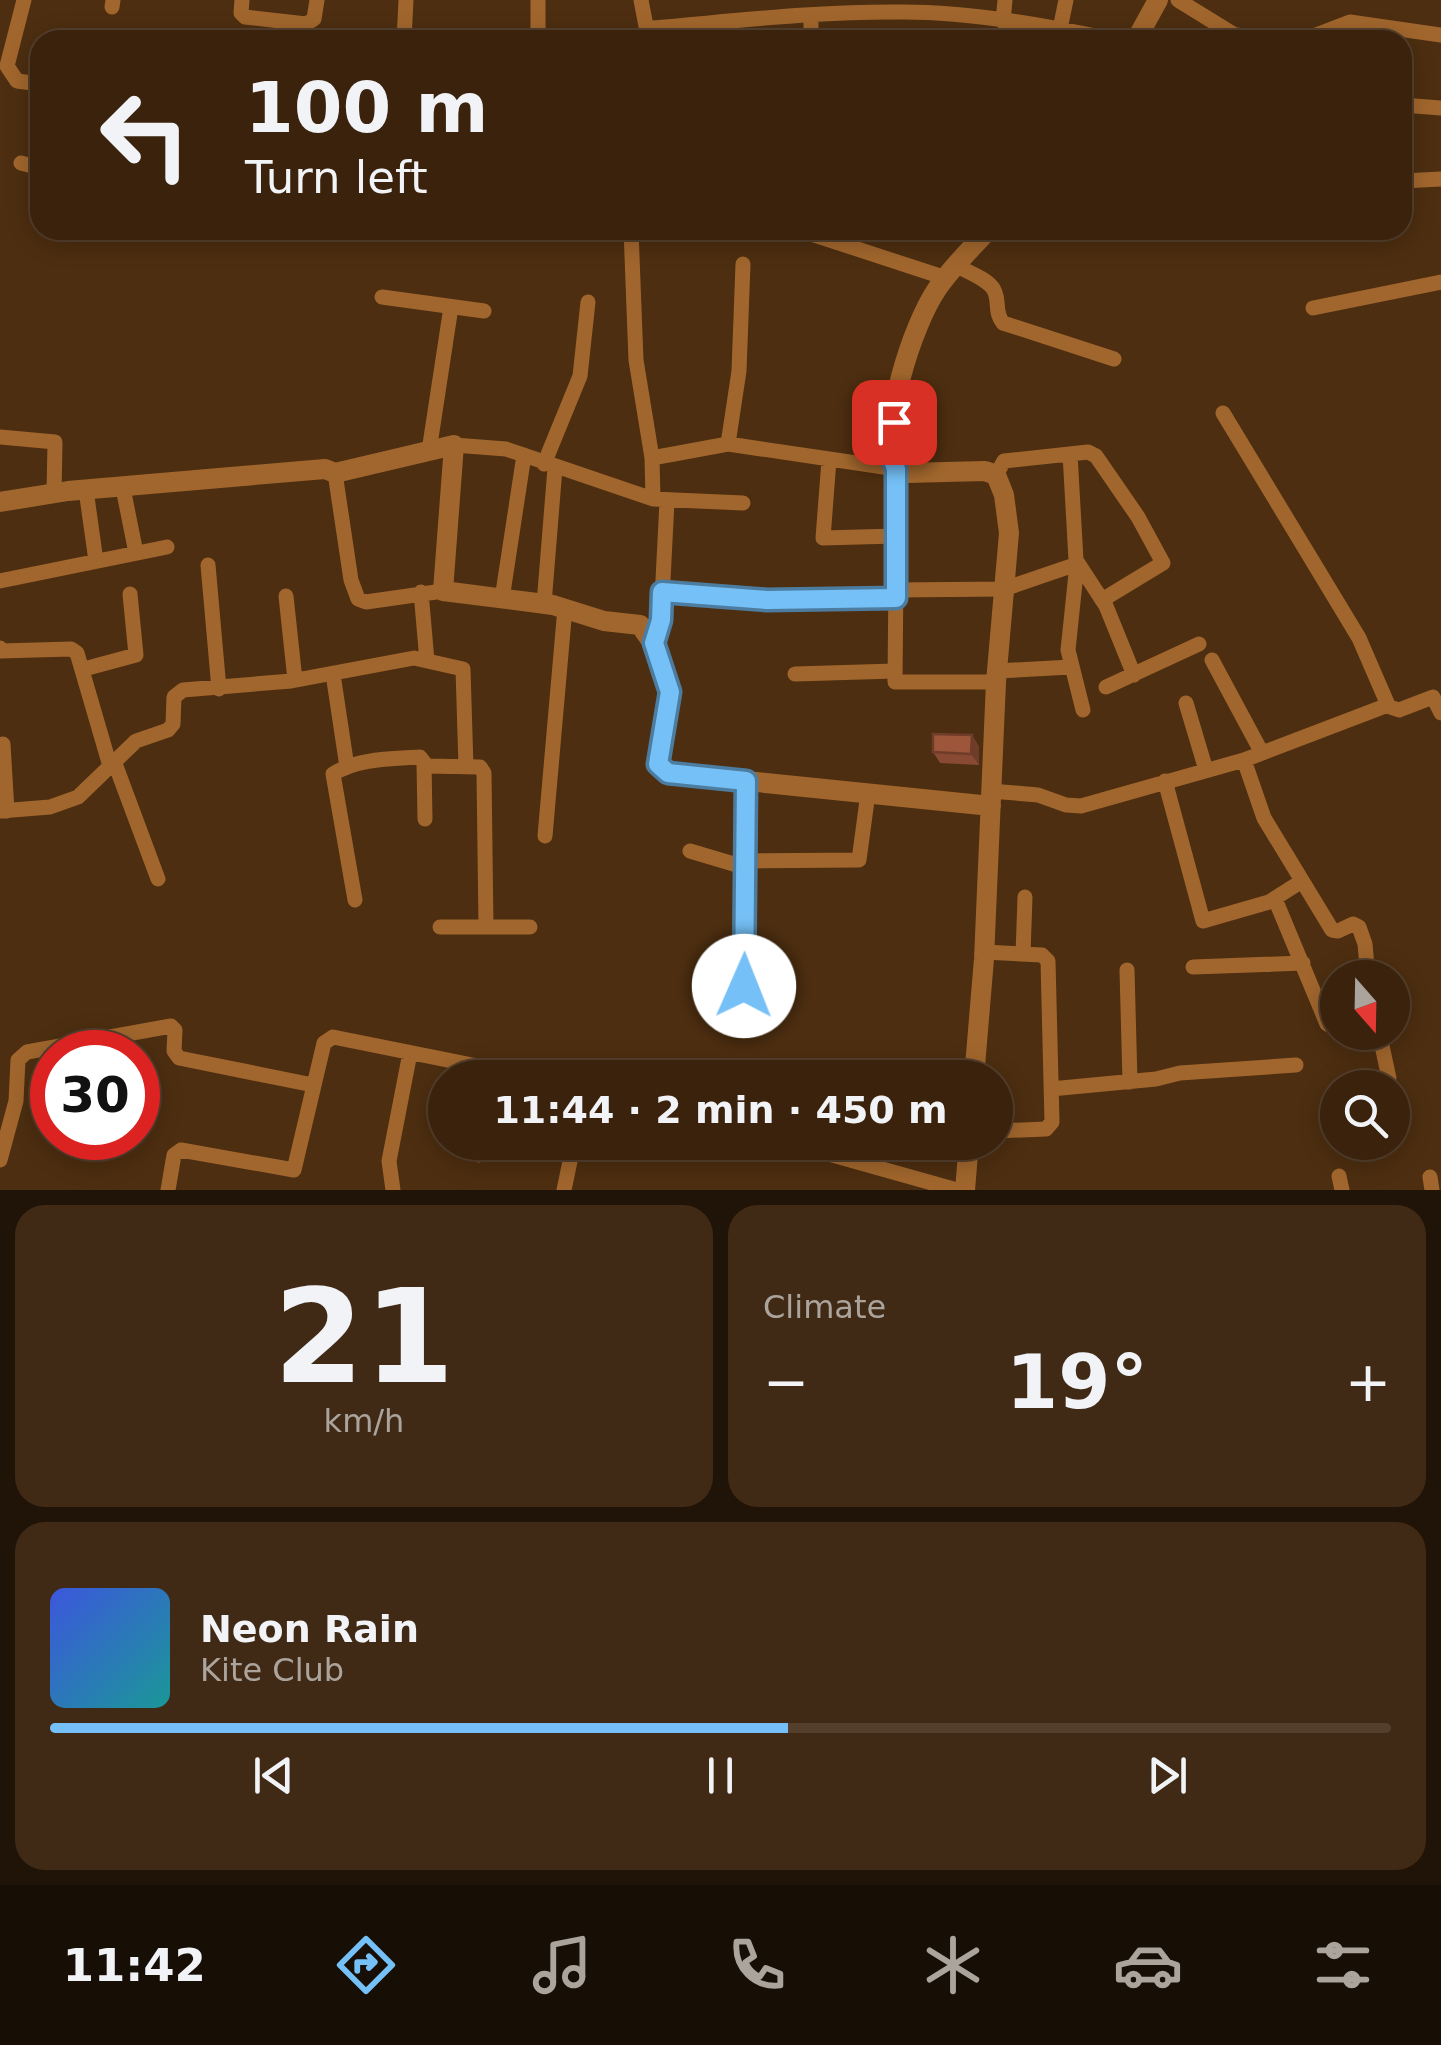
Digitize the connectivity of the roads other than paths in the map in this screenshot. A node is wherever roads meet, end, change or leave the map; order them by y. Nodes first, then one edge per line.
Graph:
1 (24, 0) edge
2 (242, 0) edge
3 (317, 0) edge
4 (406, 0) edge
5 (538, 0) edge
6 (640, 0) edge
7 (1006, 0) edge
8 (1066, 0) edge
9 (1158, 0) edge
10 (1178, 0) edge
11 (849, 7) edge
12 (932, 7) edge
13 (811, 15) junction
14 (999, 21) junction
15 (1060, 29) junction
16 (404, 30) edge
17 (538, 30) edge
18 (811, 30) edge
19 (996, 30) edge
20 (1065, 30) edge
21 (1142, 30) edge
22 (1227, 30) edge
23 (1329, 30) edge
24 (1411, 30) edge
25 (1412, 30) edge
26 (1441, 34) edge
27 (30, 83) edge
28 (1412, 105) edge
29 (1441, 108) edge
30 (20, 163) dead end
31 (30, 166) edge
32 (1441, 179) edge
33 (1412, 180) edge
34 (630, 240) edge
35 (835, 240) edge
36 (979, 240) edge
37 (743, 264) dead end
38 (952, 272) junction
39 (1441, 282) edge
40 (382, 297) dead end
41 (588, 302) dead end
42 (451, 306) junction
43 (1313, 308) dead end
44 (484, 311) dead end
45 (1114, 359) dead end
46 (1224, 414) dead end
47 (0, 437) edge
48 (728, 444) junction
49 (454, 446) junction
50 (430, 451) junction
51 (1070, 454) junction
52 (524, 456) junction
53 (652, 458) junction
54 (829, 460) junction
55 (550, 466) junction
56 (896, 469) junction
57 (336, 473) junction
58 (996, 475) junction
59 (123, 488) junction
60 (86, 490) junction
61 (54, 493) junction
62 (660, 500) junction
63 (0, 502) edge
64 (744, 503) dead end
65 (896, 536) junction
66 (167, 546) dead end
67 (136, 553) junction
68 (96, 561) junction
69 (1078, 564) junction
70 (208, 565) dead end
71 (0, 581) edge
72 (1004, 589) junction
73 (443, 591) junction
74 (421, 592) junction
75 (662, 592) junction
76 (130, 594) dead end
77 (896, 594) junction
78 (286, 596) dead end
79 (502, 599) junction
80 (1102, 600) junction
81 (554, 606) junction
82 (654, 643) junction
83 (1199, 644) dead end
84 (0, 650) edge
85 (427, 660) junction
86 (1212, 660) dead end
87 (1071, 667) junction
88 (84, 670) junction
89 (895, 670) junction
90 (332, 674) junction
91 (795, 674) dead end
92 (1134, 675) junction
93 (997, 676) junction
94 (295, 680) junction
95 (1106, 687) dead end
96 (219, 689) junction
97 (1186, 703) dead end
98 (1387, 706) junction
99 (1082, 710) dead end
100 (1441, 713) edge
101 (3, 744) dead end
102 (1262, 753) junction
103 (1244, 760) junction
104 (424, 763) junction
105 (112, 764) junction
106 (347, 766) junction
107 (466, 767) junction
108 (1206, 770) junction
109 (746, 781) junction
110 (1166, 781) junction
111 (868, 794) junction
112 (991, 798) junction
113 (4, 811) edge
114 (425, 819) dead end
115 (545, 836) dead end
116 (690, 851) dead end
117 (746, 865) junction
118 (158, 879) dead end
119 (1302, 881) junction
120 (1025, 897) dead end
121 (1275, 899) junction
122 (354, 900) dead end
123 (486, 927) junction
124 (530, 927) dead end
125 (440, 928) dead end
126 (984, 952) junction
127 (1023, 954) junction
128 (1366, 960) edge
129 (1303, 963) junction
130 (1193, 967) dead end
131 (1128, 970) dead end
132 (781, 994) dead end
133 (1320, 1006) edge
134 (410, 1053) junction
135 (439, 1060) edge
136 (975, 1060) edge
137 (1296, 1064) dead end
138 (1130, 1082) junction
139 (313, 1085) junction
140 (1051, 1090) junction
141 (1013, 1129) edge
142 (2, 1150) edge
143 (570, 1160) edge
144 (850, 1160) edge
145 (968, 1160) edge
146 (168, 1190) edge
147 (393, 1190) edge
148 (564, 1190) edge
149 (956, 1190) edge
150 (965, 1190) edge

1 - 27 street
2 - 3 street
4 - 16 street
5 - 17 street
6 - 13 street
7 - 14 street
8 - 15 street
9 - 21 street
10 - 22 street
11 - 12 street
11 - 13 street
12 - 14 street
13 - 18 street
14 - 15 street
14 - 19 street
15 - 20 street
23 - 24 street
25 - 26 street
28 - 29 street
30 - 31 street
32 - 33 street
34 - 53 street
35 - 38 street
36 - 38 street
37 - 48 street
38 - 45 street
38 - 56 street
39 - 43 street
40 - 42 street
41 - 55 street
42 - 44 street
42 - 50 street
46 - 98 street
47 - 61 street
48 - 53 street
48 - 54 street
49 - 50 street
49 - 52 street
49 - 73 street
50 - 57 street
51 - 58 street
51 - 69 street
51 - 80 street
52 - 55 street
52 - 79 street
53 - 62 street
54 - 56 street
54 - 65 street
55 - 62 street
55 - 81 street
56 - 58 street
56 - 65 street
57 - 59 street
57 - 74 street
58 - 72 street
59 - 60 street
59 - 67 street
60 - 61 street
60 - 68 street
61 - 63 street
62 - 64 street
62 - 75 street
65 - 77 street
66 - 67 street
67 - 68 street
68 - 71 street
69 - 72 street
69 - 80 street
69 - 87 street
70 - 96 street
72 - 77 street
72 - 93 street
73 - 74 street
73 - 79 street
74 - 85 street
75 - 77 street
75 - 82 street
76 - 88 street
77 - 89 street
78 - 94 street
79 - 81 street
80 - 92 street
81 - 82 street
81 - 115 street
82 - 109 street
83 - 92 street
84 - 88 street
85 - 90 street
85 - 107 street
86 - 102 street
87 - 93 street
87 - 99 street
88 - 105 street
89 - 91 street
89 - 93 street
90 - 94 street
90 - 106 street
92 - 95 street
93 - 112 street
94 - 96 street
96 - 105 street
97 - 108 street
98 - 100 street
98 - 102 street
101 - 113 street
102 - 103 street
103 - 108 street
103 - 119 street
104 - 106 street
104 - 107 street
104 - 114 street
105 - 113 street
105 - 118 street
106 - 122 street
107 - 123 street
108 - 110 street
109 - 111 street
109 - 117 street
110 - 112 street
110 - 121 street
111 - 112 street
111 - 117 street
112 - 126 street
116 - 117 street
117 - 132 street
119 - 121 street
119 - 128 street
120 - 127 street
121 - 129 street
123 - 124 street
123 - 125 street
126 - 127 street
126 - 136 street
127 - 140 street
129 - 130 street
129 - 133 street
131 - 138 street
134 - 135 street
134 - 139 street
134 - 147 street
137 - 138 street
138 - 140 street
139 - 142 street
139 - 146 street
140 - 141 street
143 - 148 street
144 - 149 street
145 - 150 street

